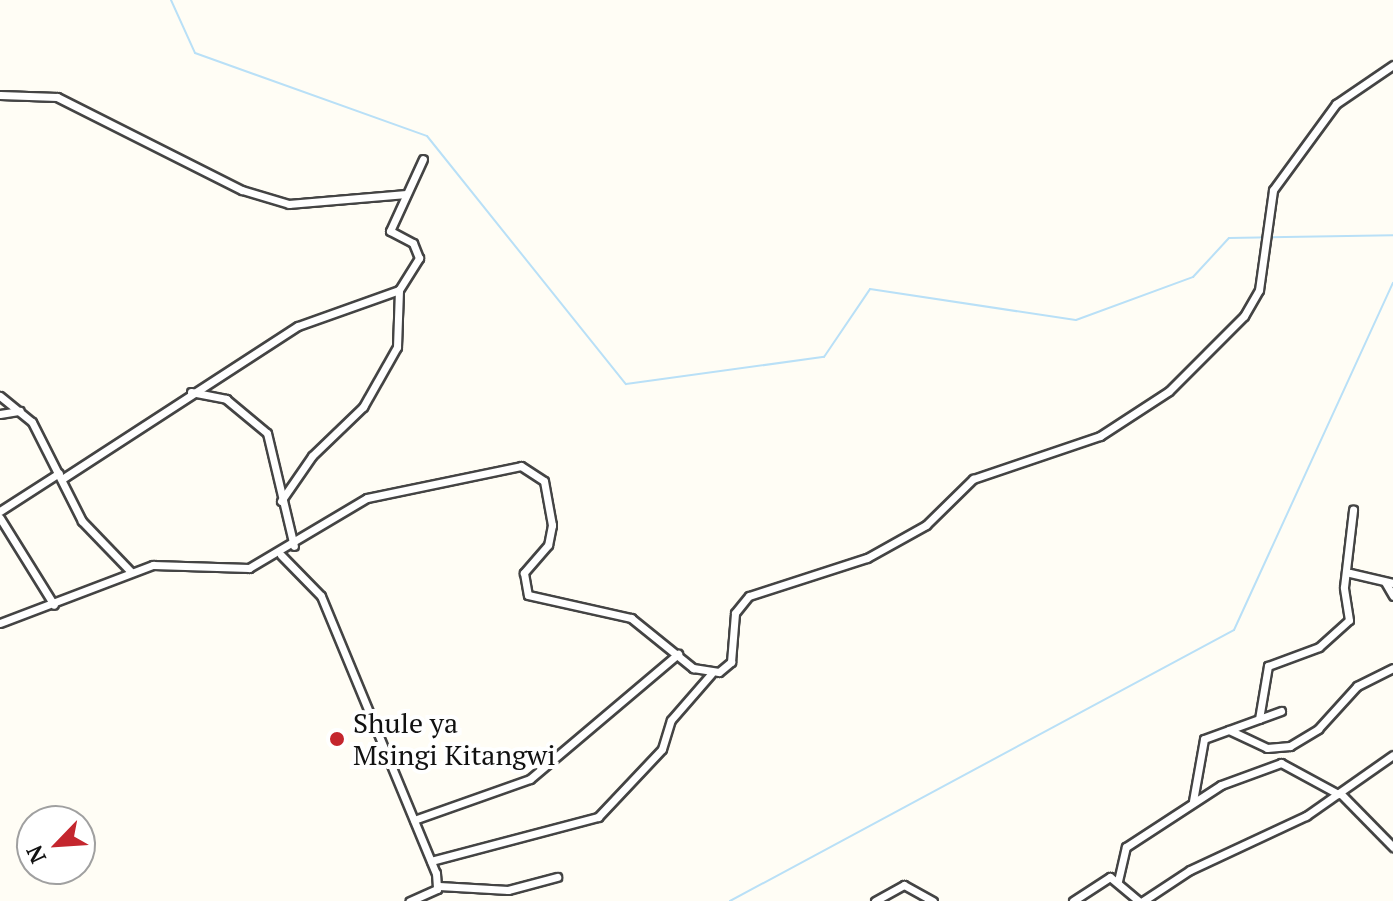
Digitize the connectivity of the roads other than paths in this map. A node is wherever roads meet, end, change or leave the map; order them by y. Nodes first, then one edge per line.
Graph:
1 (1393, 65) edge
2 (0, 95) edge
3 (423, 159) dead end
4 (406, 194) junction
5 (399, 290) junction
6 (191, 392) junction
7 (0, 396) edge
8 (20, 411) junction
9 (0, 414) edge
10 (60, 476) junction
11 (281, 501) junction
12 (1353, 510) dead end
13 (0, 511) edge
14 (0, 518) edge
15 (294, 546) junction
16 (281, 555) junction
17 (131, 572) junction
18 (1350, 573) junction
19 (1389, 583) edge
20 (1393, 596) edge
21 (54, 605) junction
22 (0, 623) edge
23 (678, 654) junction
24 (1393, 668) edge
25 (711, 674) junction
26 (1281, 711) dead end
27 (1259, 719) junction
28 (1229, 730) junction
29 (1393, 755) edge
30 (1339, 793) junction
31 (1193, 801) junction
32 (414, 820) junction
33 (1393, 847) edge
34 (431, 861) junction
35 (557, 877) dead end
36 (1118, 881) junction
37 (439, 886) junction
38 (410, 901) edge
39 (875, 901) edge
40 (933, 901) edge
41 (1073, 901) edge
42 (1138, 901) edge

1 - 25 street
2 - 4 street
3 - 4 street
4 - 5 street
5 - 6 street
5 - 11 street
6 - 10 street
6 - 11 street
7 - 8 street
8 - 9 street
8 - 10 street
10 - 13 street
10 - 17 street
11 - 15 street
12 - 18 street
14 - 21 street
15 - 16 street
15 - 23 street
16 - 17 street
16 - 32 street
17 - 21 street
18 - 19 street
18 - 27 street
19 - 20 street
21 - 22 street
23 - 25 street
23 - 32 street
24 - 28 street
25 - 34 street
26 - 27 street
27 - 28 street
28 - 31 street
29 - 30 street
30 - 31 street
30 - 33 street
30 - 42 street
31 - 36 street
32 - 34 street
34 - 37 street
35 - 37 street
36 - 41 street
36 - 42 street
37 - 38 street
39 - 40 street

